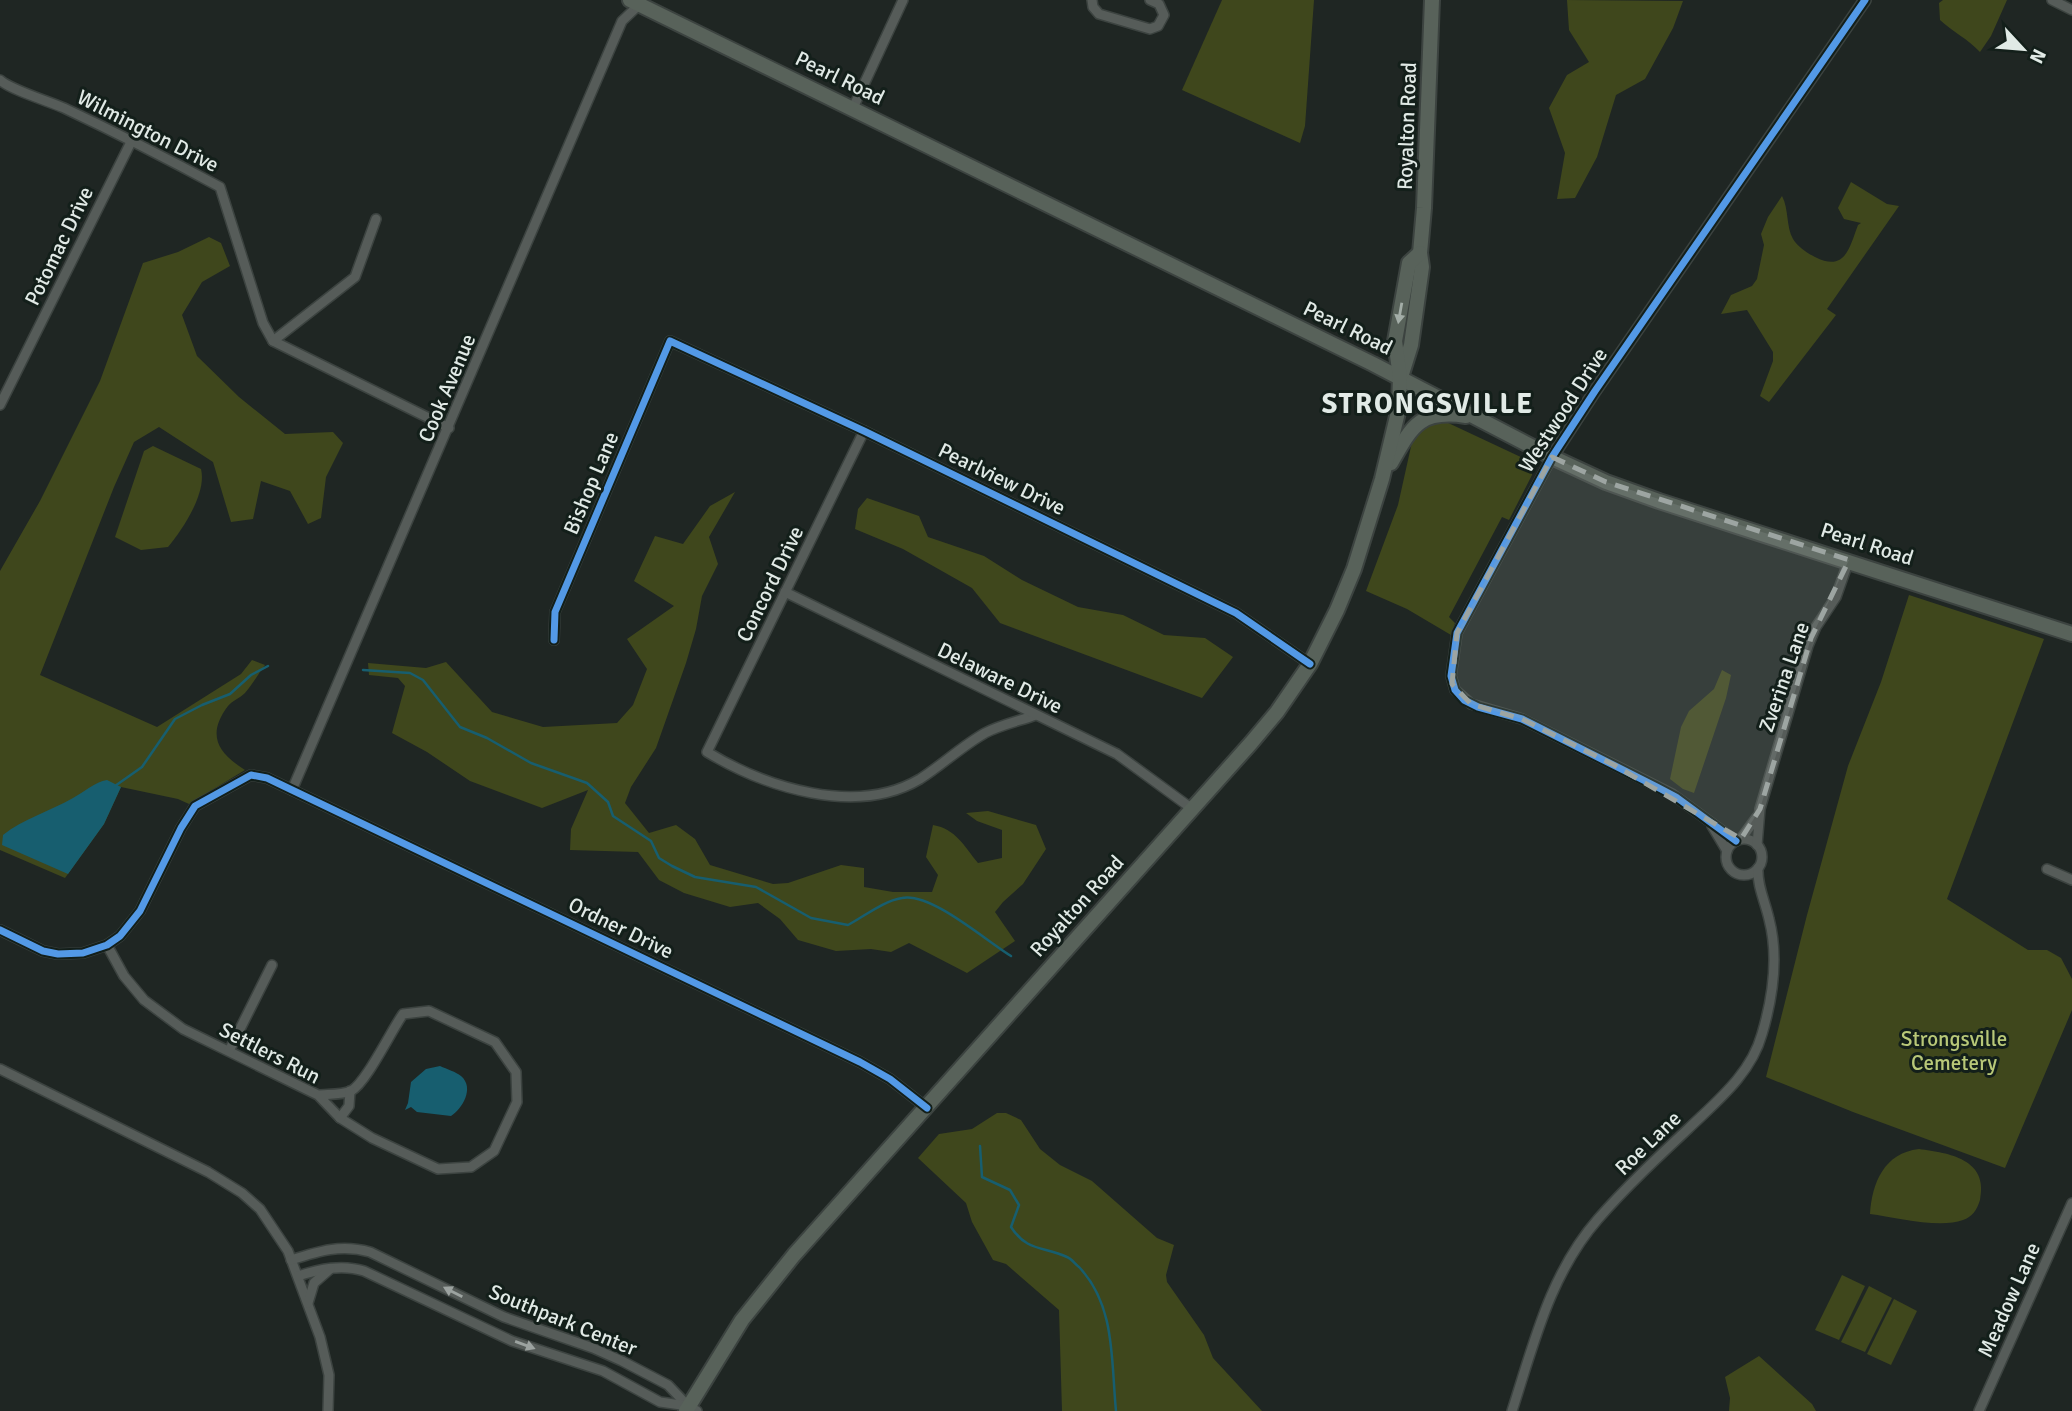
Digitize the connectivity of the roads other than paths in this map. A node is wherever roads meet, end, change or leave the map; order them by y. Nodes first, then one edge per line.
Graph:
1 (903, 0) edge
2 (1092, 0) edge
3 (1150, 0) edge
4 (1432, 0) edge
5 (1866, 0) edge
6 (2052, 0) edge
7 (638, 2) edge
8 (2072, 10) edge
9 (0, 80) edge
10 (853, 108) junction
11 (132, 140) junction
12 (376, 219) dead end
13 (274, 341) junction
14 (670, 341) joint
15 (1400, 377) junction
16 (0, 405) edge
17 (1477, 417) junction
18 (449, 428) junction
19 (863, 431) junction
20 (1552, 457) junction
21 (1382, 480) junction
22 (1849, 560) junction
23 (785, 592) junction
24 (2072, 634) edge
25 (554, 640) dead end
26 (1310, 664) junction
27 (1035, 715) junction
28 (292, 790) junction
29 (1191, 808) junction
30 (1760, 809) junction
31 (1709, 822) junction
32 (1739, 840) junction
33 (1757, 845) junction
34 (1727, 851) junction
35 (1758, 868) junction
36 (2047, 869) dead end
37 (1739, 875) junction
38 (2072, 880) edge
39 (1762, 896) junction
40 (0, 930) edge
41 (107, 945) junction
42 (272, 965) dead end
43 (229, 1051) junction
44 (0, 1069) edge
45 (350, 1091) junction
46 (318, 1095) junction
47 (927, 1108) junction
48 (340, 1118) junction
49 (2072, 1203) edge
50 (292, 1260) junction
51 (331, 1268) junction
52 (298, 1276) junction
53 (308, 1303) junction
54 (691, 1409) edge
55 (328, 1411) edge
56 (1512, 1411) edge
57 (1979, 1411) edge

1 - 10 street
2 - 3 street
4 - 15 main road, Royalton Road
5 - 20 street, Westwood Drive
6 - 8 street
7 - 10 main road, Pearl Road
7 - 18 street, Cook Avenue
9 - 11 street, Wilmington Drive
10 - 15 main road, Pearl Road
11 - 13 street, Wilmington Drive
11 - 16 street, Potomac Drive
12 - 13 street
13 - 18 street
14 - 19 street, Pearlview Drive
14 - 25 street, Bishop Lane
15 - 17 main road, Pearl Road
15 - 21 main road, Royalton Road
17 - 20 main road, Pearl Road
17 - 21 main road
18 - 28 street, Cook Avenue
19 - 23 street, Concord Drive
19 - 26 street, Pearlview Drive
20 - 22 main road, Pearl Road
20 - 31 street, Westwood Drive
21 - 26 main road, Royalton Road
22 - 24 main road, Pearl Road
22 - 30 street, Zverina Lane
23 - 27 street, Delaware Drive
23 - 27 street, Concord Drive
26 - 29 main road, Royalton Road
27 - 29 street, Delaware Drive
28 - 41 street, Ordner Drive
28 - 47 street, Ordner Drive
29 - 47 main road, Royalton Road
30 - 32 street, Zverina Lane
30 - 33 street, Zverina Lane
31 - 32 street, Westwood Drive
31 - 34 street, Westwood Drive
32 - 33 street
32 - 34 street
33 - 35 street
34 - 37 street
35 - 37 street
35 - 39 street, Roe Lane
36 - 38 street
37 - 39 street
39 - 56 street, Roe Lane
40 - 41 street
41 - 43 street, Settlers Run
42 - 43 street
43 - 46 street, Settlers Run
44 - 50 street
45 - 46 street
45 - 48 street
45 - 48 street, Settlers Run
46 - 48 street, Settlers Run
47 - 54 main road, Royalton Road
49 - 57 street, Meadow Lane
50 - 52 street
54 -> 50 street, Southpark Center
51 - 52 street, Southpark Center
51 - 53 street
51 -> 54 street, Southpark Center
52 - 53 street
53 - 55 street

